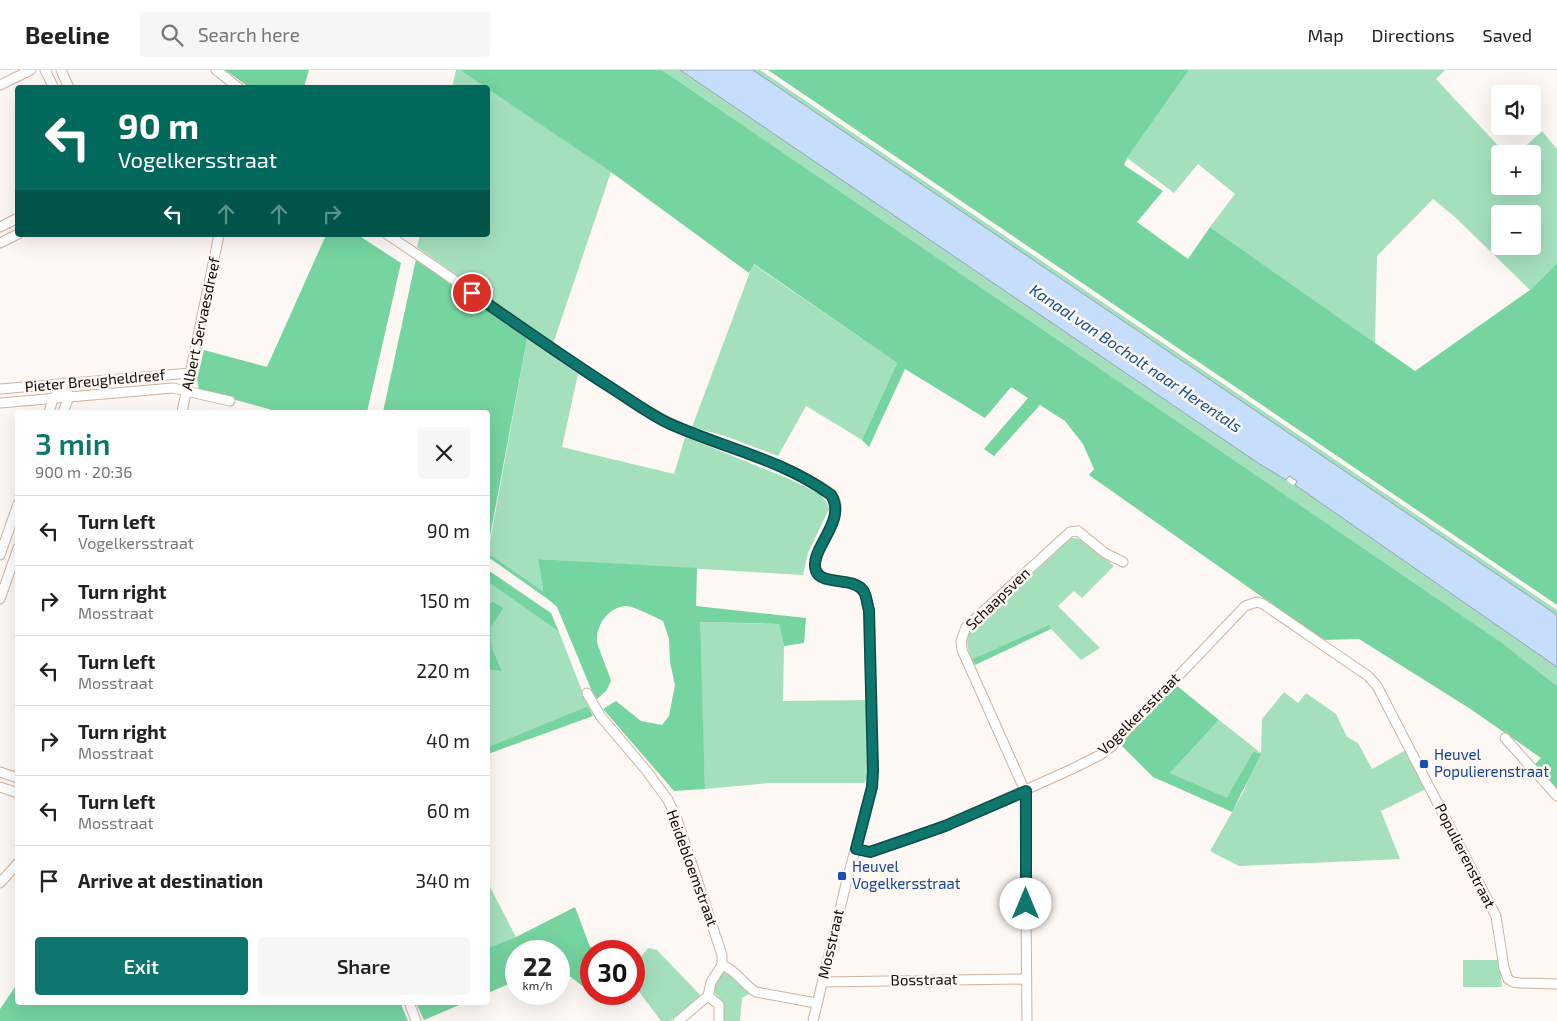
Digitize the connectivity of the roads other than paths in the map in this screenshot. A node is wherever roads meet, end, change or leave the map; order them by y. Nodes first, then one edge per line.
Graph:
1 (31, 70) edge
2 (45, 70) edge
3 (60, 70) edge
4 (216, 70) edge
5 (52, 85) edge
6 (68, 85) edge
7 (236, 85) edge
8 (0, 86) edge
9 (15, 220) edge
10 (0, 227) edge
11 (15, 236) edge
12 (219, 237) edge
13 (391, 237) edge
14 (0, 243) edge
15 (191, 373) junction
16 (65, 383) junction
17 (0, 390) edge
18 (187, 391) junction
19 (69, 397) junction
20 (53, 398) junction
21 (230, 401) dead end
22 (0, 403) edge
23 (50, 410) edge
24 (65, 410) edge
25 (182, 410) edge
26 (15, 512) edge
27 (0, 555) edge
28 (15, 555) edge
29 (1123, 562) dead end
30 (2, 585) edge
31 (0, 599) edge
32 (1263, 604) joint
33 (587, 693) dead end
34 (1505, 738) dead end
35 (0, 772) edge
36 (15, 777) edge
37 (0, 787) edge
38 (1026, 791) junction
39 (15, 792) edge
40 (1557, 796) edge
41 (856, 849) junction
42 (15, 866) edge
43 (0, 883) edge
44 (722, 965) junction
45 (1026, 979) junction
46 (823, 982) junction
47 (1557, 984) edge
48 (708, 996) junction
49 (816, 1003) junction
50 (410, 1005) edge
51 (416, 1021) edge
52 (678, 1021) edge
53 (719, 1021) edge
54 (813, 1021) edge
55 (1026, 1021) edge

1 - 8 street
2 - 5 street
3 - 6 street
4 - 7 street
9 - 10 street
11 - 14 street
12 - 15 street, Albert Servaesdreef
13 - 41 street, Mosstraat
15 - 16 street, Pieter Breugheldreef
15 - 18 street, Albert Servaesdreef
16 - 17 street, Pieter Breugheldreef
16 - 19 street
16 - 20 street
18 - 19 street, Pieter Breugheldreef
18 - 21 street
18 - 25 street, Albert Servaesdreef
19 - 20 street, Pieter Breugheldreef
19 - 24 street
20 - 22 street, Pieter Breugheldreef
20 - 23 street
26 - 27 street
28 - 30 street
29 - 38 street, Schaapsven
30 - 31 street
32 - 38 street, Vogelkersstraat
32 - 47 street, Populierenstraat
33 - 44 street, Heidebloemstraat
34 - 40 street
35 - 36 street
37 - 39 street
38 - 41 street, Vogelkersstraat
38 - 45 street
41 - 46 street, Mosstraat
42 - 43 street
44 - 48 street
44 - 49 street
45 - 46 street, Bosstraat
45 - 55 street
46 - 49 street, Mosstraat
48 - 52 street
48 - 53 street
49 - 54 street, Mosstraat
50 - 51 street

